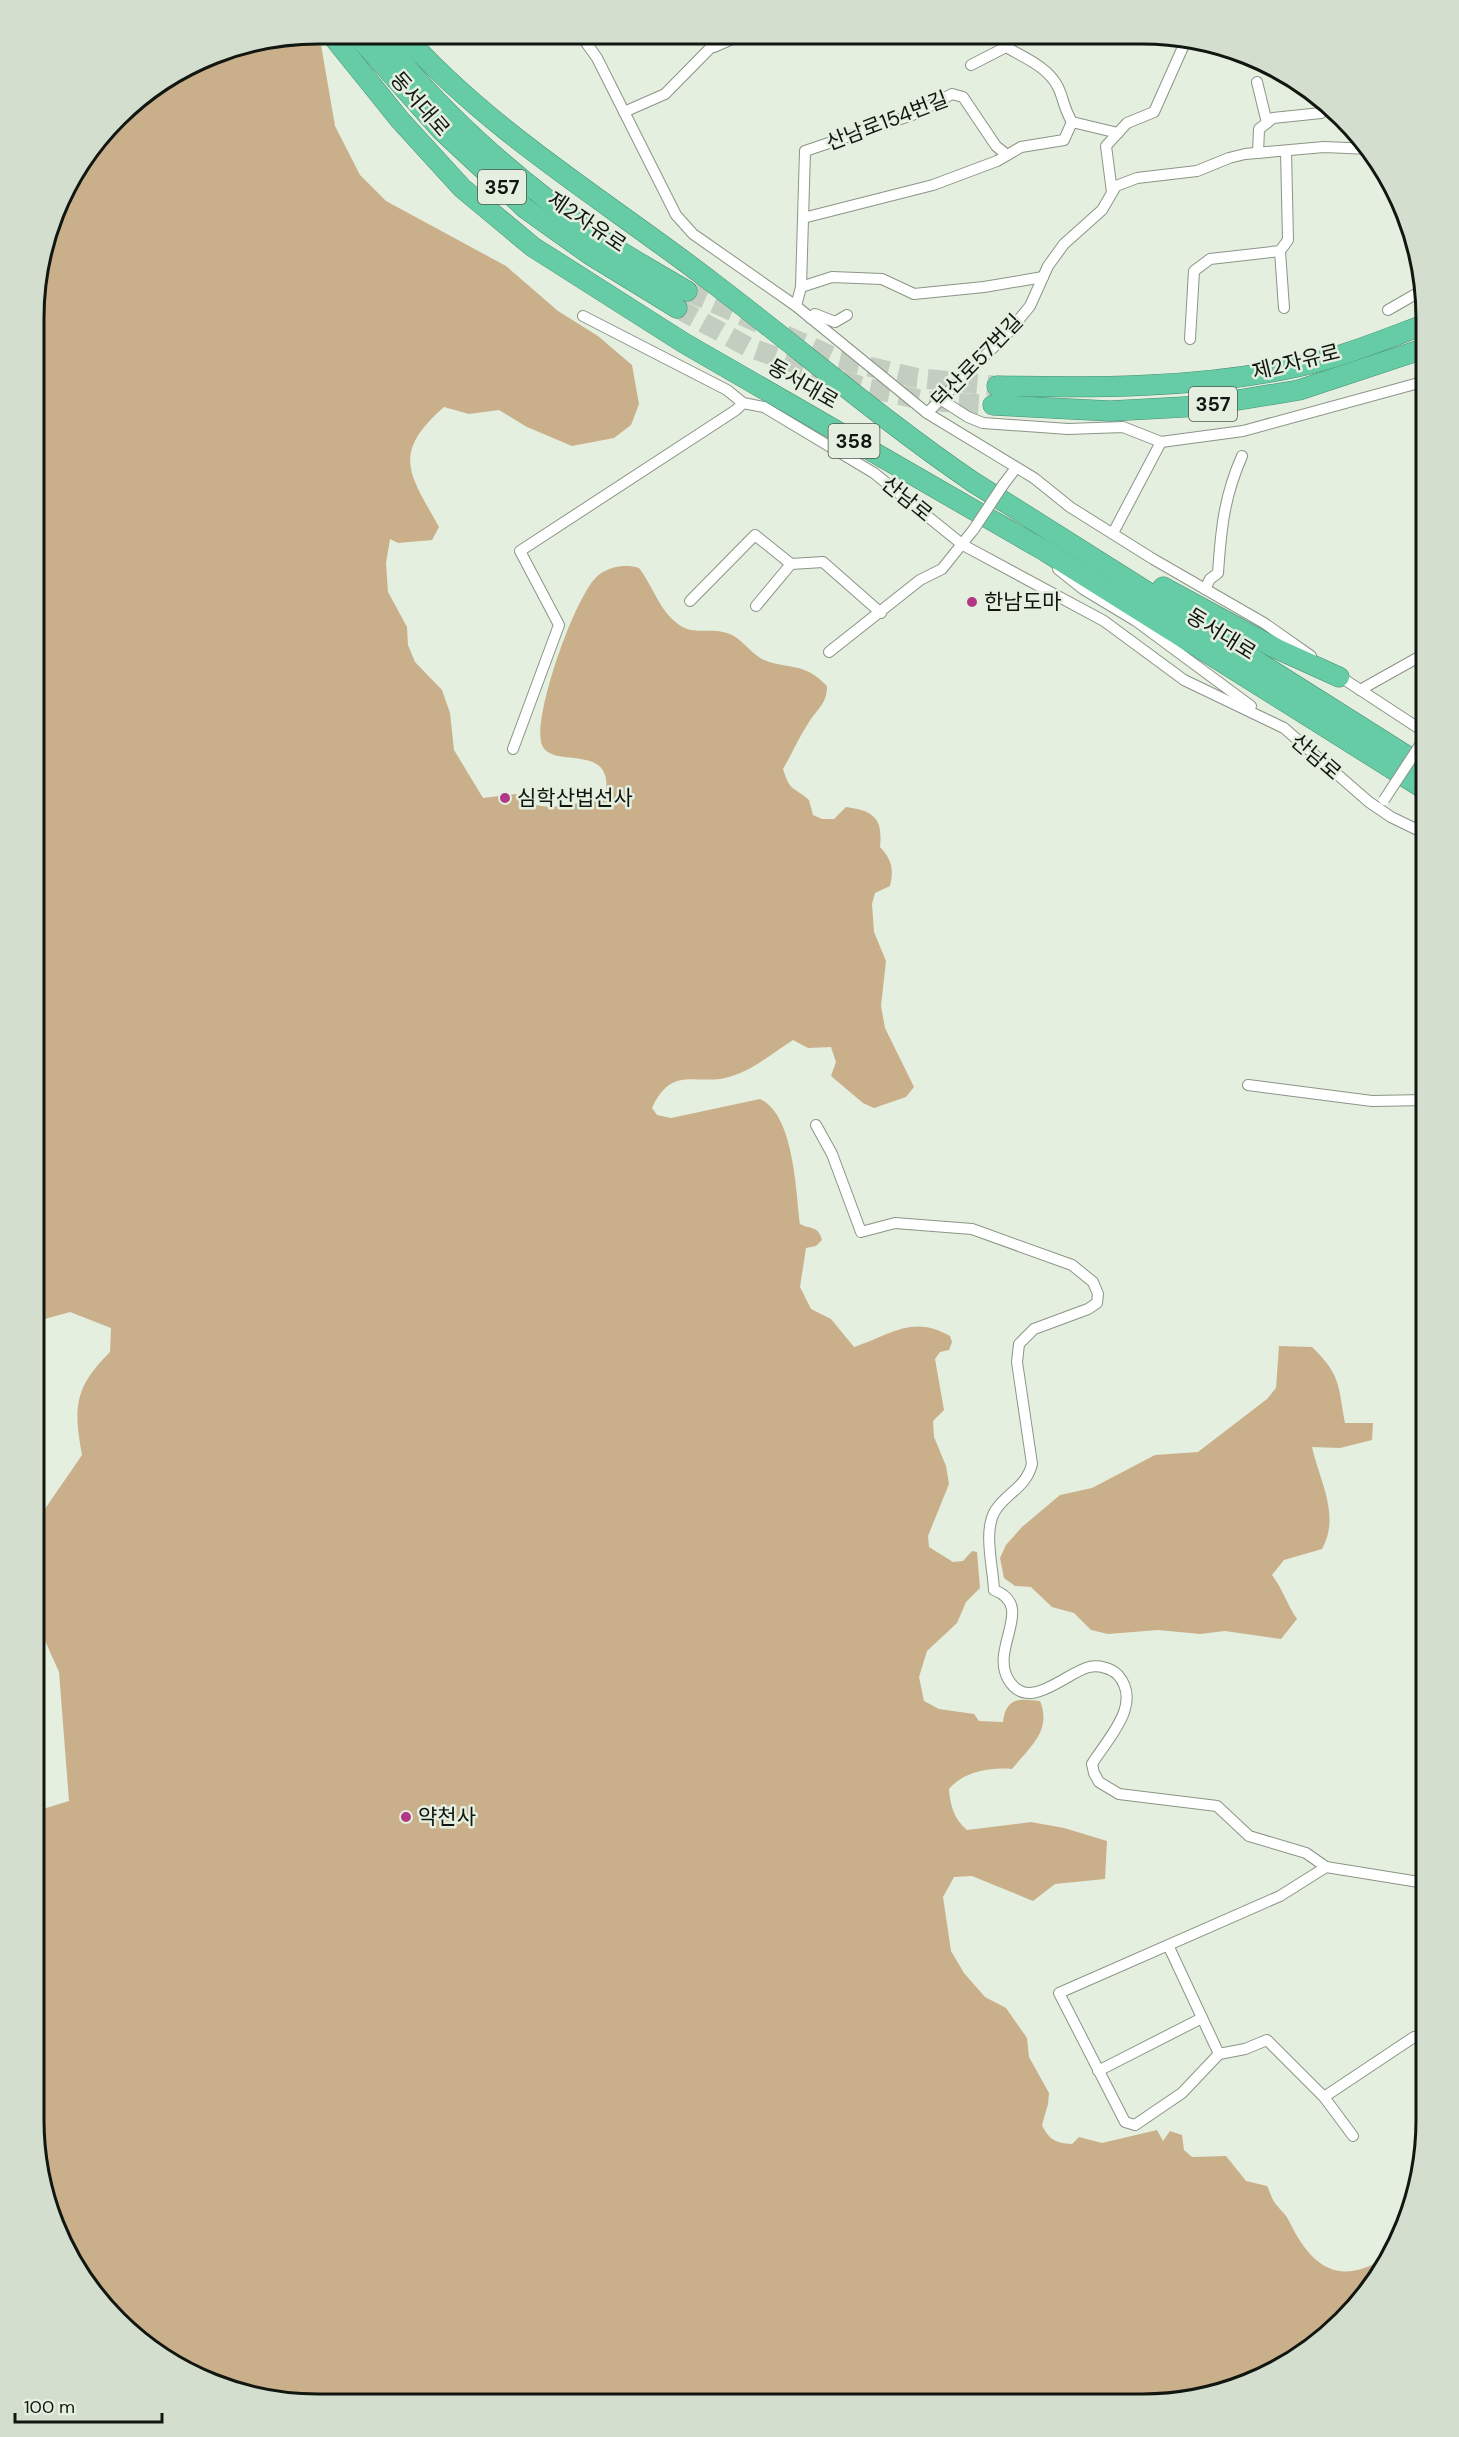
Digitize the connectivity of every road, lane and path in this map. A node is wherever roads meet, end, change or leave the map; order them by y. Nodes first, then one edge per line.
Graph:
1 (339, 44) edge
2 (363, 44) edge
3 (388, 44) edge
4 (412, 44) edge
5 (587, 44) edge
6 (713, 44) edge
7 (722, 44) edge
8 (1183, 47) edge
9 (706, 51) junction
10 (971, 65) dead end
11 (1257, 82) dead end
12 (624, 112) junction
13 (1321, 112) dead end
14 (1072, 122) junction
15 (1267, 123) junction
16 (1118, 133) junction
17 (1357, 148) edge
18 (1287, 151) junction
19 (1258, 153) junction
20 (1008, 155) junction
21 (1112, 192) junction
22 (803, 218) junction
23 (1280, 250) junction
24 (1043, 277) junction
25 (801, 287) junction
26 (1414, 294) edge
27 (796, 306) junction
28 (1284, 308) dead end
29 (1388, 310) dead end
30 (847, 315) dead end
31 (584, 316) dead end
32 (810, 318) junction
33 (1416, 327) edge
34 (1190, 339) dead end
35 (1416, 351) edge
36 (1416, 384) edge
37 (997, 386) tunnel mouth
38 (940, 399) junction
39 (743, 403) junction
40 (993, 405) tunnel mouth
41 (927, 413) junction
42 (1161, 442) junction
43 (1242, 456) dead end
44 (1016, 468) junction
45 (1009, 504) junction
46 (1009, 530) junction
47 (1113, 533) junction
48 (963, 545) junction
49 (791, 564) junction
50 (1204, 589) junction
51 (690, 601) dead end
52 (756, 606) dead end
53 (881, 613) junction
54 (829, 652) dead end
55 (1416, 659) edge
56 (1340, 677) junction
57 (1360, 690) junction
58 (1416, 726) edge
59 (1284, 728) junction
60 (513, 749) dead end
61 (1416, 752) edge
62 (1416, 762) edge
63 (1416, 784) edge
64 (1381, 805) junction
65 (1416, 828) edge
66 (1248, 1085) dead end
67 (1416, 1100) edge
68 (816, 1125) dead end
69 (1326, 1867) junction
70 (1416, 1882) edge
71 (1168, 1945) junction
72 (1202, 2018) junction
73 (1414, 2037) dead end
74 (1219, 2054) junction
75 (1098, 2071) junction
76 (1324, 2097) junction
77 (1353, 2136) dead end

1 - 46 highway, 동서대로 / 358
2 - 3 highway, 제2자유로 / 357
4 - 45 highway, 동서대로 / 358
5 - 12 street
6 - 9 street
7 - 9 street
8 - 16 street
9 - 12 street
10 - 14 street
11 - 15 street
12 - 27 street
13 - 15 street
14 - 16 street
14 - 20 street
15 - 19 street
16 - 21 street
17 - 18 street, 덕산로57번길
18 - 19 street, 덕산로57번길
18 - 23 street
19 - 21 street, 덕산로57번길
20 - 22 street
20 - 22 street, 산남로154번길
21 - 24 street, 덕산로57번길
22 - 25 street, 산남로154번길
23 - 28 street
23 - 34 street
24 - 25 street, 덕산로57번길
24 - 38 street, 덕산로57번길
25 - 27 street, 산남로154번길
26 - 29 street
27 - 32 street
30 - 32 street
31 - 39 street, 산남로
32 - 41 street
33 - 37 highway, 제2자유로 / 357
35 - 40 highway, 제2자유로 / 357
36 - 42 street
38 - 41 street, 덕산로57번길
38 - 42 street
39 - 48 street, 산남로
39 - 60 street
41 - 44 street
42 - 47 street
43 - 50 street
44 - 47 street
44 - 48 street, bridge
45 - 56 highway
45 - 62 highway, 동서대로 / 358
46 - 59 street
46 - 63 highway, 동서대로 / 358
47 - 50 street
48 - 53 street
48 - 59 street, 산남로
49 - 51 street
49 - 52 street
49 - 53 street
50 - 56 street
53 - 54 street
55 - 57 street
56 - 57 street
57 - 58 street
59 - 64 street, 산남로
61 - 64 street, bridge
64 - 65 street, 산남로
66 - 67 street
68 - 69 street
69 - 70 street
69 - 71 street
71 - 72 street
71 - 75 street
72 - 74 street
72 - 75 street
73 - 76 street
74 - 75 street
74 - 76 street
76 - 77 street

